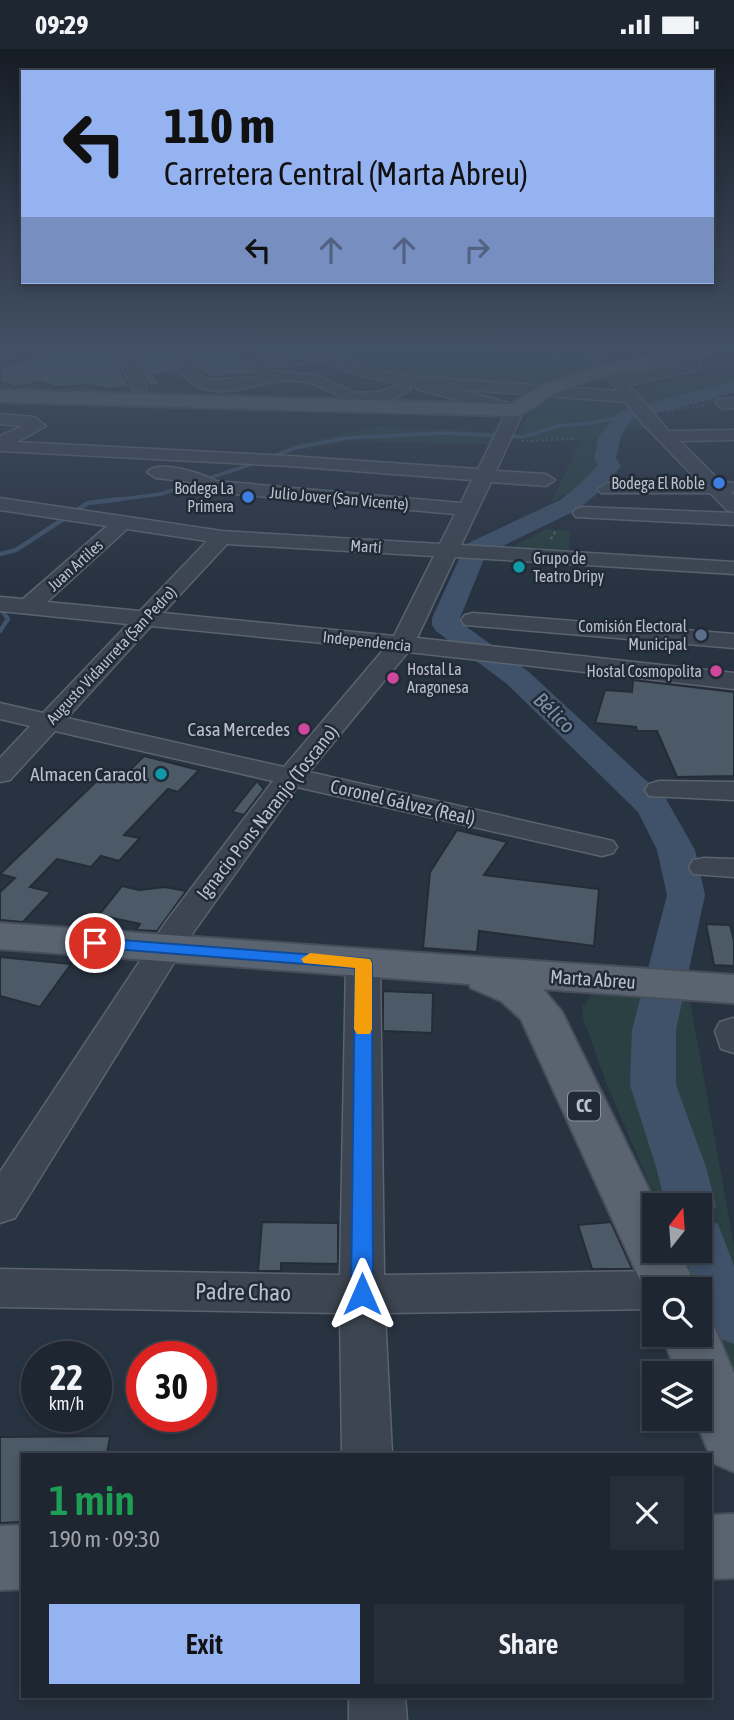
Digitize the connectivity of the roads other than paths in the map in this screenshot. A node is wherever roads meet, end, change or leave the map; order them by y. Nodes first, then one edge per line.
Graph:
1 (33, 429) edge
2 (508, 429) edge
3 (658, 429) edge
4 (734, 435) edge
5 (665, 436) junction
6 (0, 445) edge
7 (130, 460) junction
8 (80, 461) dead end
9 (295, 462) junction
10 (484, 475) junction
11 (546, 480) dead end
12 (725, 487) edge
13 (608, 489) dead end
14 (276, 493) junction
15 (0, 504) edge
16 (734, 506) edge
17 (466, 509) junction
18 (583, 513) dead end
19 (734, 519) edge
20 (121, 524) junction
21 (228, 537) junction
22 (452, 552) junction
23 (730, 572) edge
24 (14, 605) edge
25 (146, 618) junction
26 (473, 620) dead end
27 (734, 641) edge
28 (407, 645) junction
29 (734, 681) edge
30 (0, 711) edge
31 (49, 722) junction
32 (0, 774) edge
33 (290, 777) junction
34 (659, 790) dead end
35 (734, 791) edge
36 (602, 847) dead end
37 (0, 936) edge
38 (165, 948) junction
39 (363, 963) junction
40 (453, 969) junction
41 (734, 989) edge
42 (0, 1206) edge
43 (665, 1277) edge
44 (0, 1288) edge
45 (642, 1290) edge
46 (362, 1294) junction
47 (695, 1347) edge
48 (734, 1443) edge
49 (367, 1453) edge
50 (21, 1557) edge
51 (0, 1558) edge
52 (376, 1698) edge
53 (378, 1720) edge

1 - 6 street
2 - 10 street, Ignacio Pons Naranjo (Toscano)
3 - 5 street
4 - 5 street
5 - 12 street
6 - 7 street
7 - 8 street, Julio Jover (San Vicente)
7 - 9 street
7 - 14 street, Julio Jover (San Vicente)
9 - 10 street
9 - 14 street, Augusto Vidaurreta (San Pedro)
10 - 11 street
10 - 17 street, Ignacio Pons Naranjo (Toscano)
12 - 13 street
12 - 16 street
14 - 17 street, Julio Jover (San Vicente)
14 - 21 street, Augusto Vidaurreta (San Pedro)
15 - 20 street, Martí
17 - 22 street, Ignacio Pons Naranjo (Toscano)
18 - 19 street
20 - 21 street, Martí
20 - 24 street, Juan Artiles
21 - 22 street, Martí
21 - 25 street, Augusto Vidaurreta (San Pedro)
22 - 23 street, Martí
22 - 28 street, Ignacio Pons Naranjo (Toscano)
24 - 25 street, Independencia
25 - 28 street, Independencia
25 - 31 street, Augusto Vidaurreta (San Pedro)
26 - 27 street
28 - 29 street, Independencia
28 - 33 street, Ignacio Pons Naranjo (Toscano)
30 - 31 street, Coronel Gálvez (Real)
31 - 32 street, Augusto Vidaurreta (San Pedro)
31 - 33 street, Coronel Gálvez (Real)
33 - 36 street, Coronel Gálvez (Real)
33 - 38 street, Ignacio Pons Naranjo (Toscano)
34 - 35 street
37 - 38 main road, CC
38 - 39 main road, CC
38 - 42 street, Ignacio Pons Naranjo (Toscano)
39 - 40 main road, CC
39 - 46 street
40 - 41 main road, Marta Abreu
40 - 43 main road, CC
44 - 46 street, Padre Chao
45 - 46 street, Padre Chao
46 - 49 street
47 - 48 main road
50 - 51 main road
52 - 53 street

